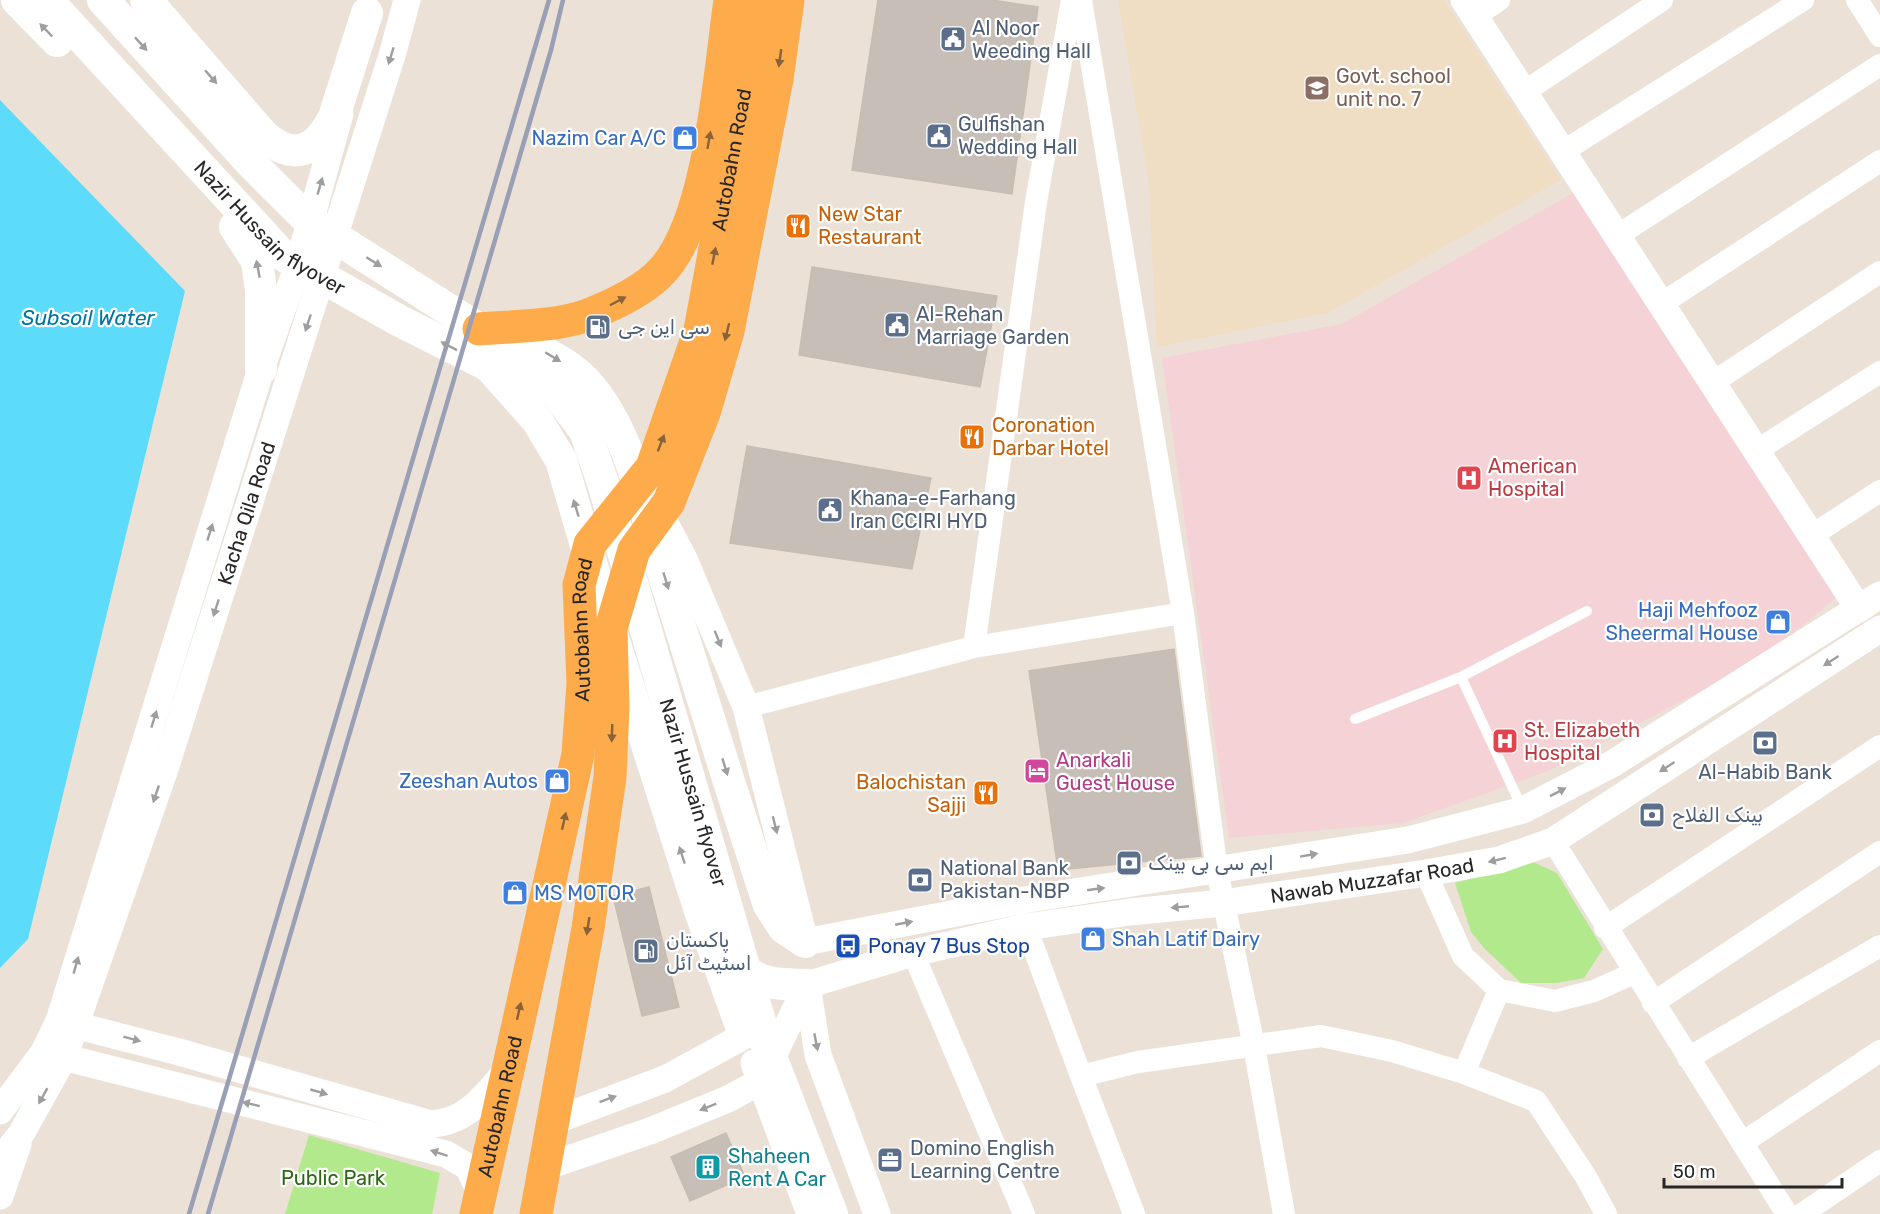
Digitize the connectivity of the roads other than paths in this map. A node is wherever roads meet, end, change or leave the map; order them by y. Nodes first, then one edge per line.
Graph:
1 (17, 0) edge
2 (47, 0) edge
3 (103, 0) edge
4 (146, 0) edge
5 (407, 0) edge
6 (730, 0) edge
7 (761, 0) edge
8 (788, 0) edge
9 (1072, 0) edge
10 (1081, 0) edge
11 (1499, 0) edge
12 (1662, 0) edge
13 (1803, 0) edge
14 (1857, 0) edge
15 (368, 6) edge
16 (1470, 8) edge
17 (1880, 36) edge
18 (1880, 65) edge
19 (1524, 92) junction
20 (1562, 152) junction
21 (1880, 161) edge
22 (1617, 236) junction
23 (1880, 272) edge
24 (1660, 303) junction
25 (479, 328) junction
26 (489, 366) junction
27 (261, 369) junction
28 (1880, 372) edge
29 (543, 382) junction
30 (1712, 383) junction
31 (1756, 451) junction
32 (641, 481) junction
33 (1880, 491) edge
34 (660, 514) junction
35 (1811, 536) junction
36 (1869, 602) edge
37 (1587, 611) dead end
38 (1183, 613) junction
39 (1880, 629) edge
40 (974, 647) junction
41 (1461, 677) junction
42 (746, 707) junction
43 (1355, 719) dead end
44 (1880, 746) edge
45 (1523, 810) junction
46 (1553, 841) junction
47 (1880, 852) edge
48 (1217, 871) junction
49 (1426, 873) junction
50 (1223, 903) junction
51 (700, 911) junction
52 (1026, 927) junction
53 (1605, 928) junction
54 (805, 942) junction
55 (1880, 946) edge
56 (913, 952) junction
57 (1634, 973) junction
58 (765, 982) junction
59 (807, 985) junction
60 (1499, 990) junction
61 (1653, 1003) junction
62 (67, 1022) junction
63 (744, 1036) junction
64 (1254, 1046) junction
65 (1880, 1051) edge
66 (54, 1054) junction
67 (1688, 1058) junction
68 (505, 1073) junction
69 (1464, 1073) junction
70 (1081, 1076) junction
71 (760, 1081) junction
72 (0, 1111) edge
73 (554, 1121) junction
74 (21, 1134) junction
75 (1742, 1143) junction
76 (0, 1161) edge
77 (1880, 1161) edge
78 (545, 1167) junction
79 (0, 1196) edge
80 (478, 1203) edge
81 (536, 1214) edge
82 (810, 1214) edge
83 (832, 1214) edge
84 (877, 1214) edge
85 (1024, 1214) edge
86 (1134, 1214) edge
87 (1284, 1214) edge
88 (1606, 1214) edge
89 (1787, 1214) edge
90 (1802, 1214) edge

27 -> 1 main road
26 -> 2 main road, Nazir Hussain flyover
3 -> 25 main road, Nazir Hussain flyover
4 -> 15 main road
5 -> 62 street, Kacha Qila Road
25 -> 6 highway
32 -> 7 highway, Autobahn Road
8 -> 34 highway, Autobahn Road
9 - 40 street
10 - 38 street
11 - 16 street
12 - 19 street
13 - 20 street
14 - 17 street
27 -> 15 street, Kacha Qila Road
16 - 19 street
18 - 22 street
19 - 20 street
20 - 22 street
21 - 24 street
22 - 24 street
23 - 30 street
24 - 30 street
25 - 29 main road, Nazir Hussain flyover
25 -> 54 main road
26 - 29 main road, Nazir Hussain flyover
51 -> 26 main road
62 -> 27 street, Kacha Qila Road
28 - 31 street
29 - 83 main road, Nazir Hussain flyover
30 - 31 street
31 - 35 street
32 - 34 street
68 -> 32 highway, Autobahn Road
33 - 35 street
34 -> 42 street
34 -> 73 highway, Autobahn Road
35 - 36 street
45 -> 36 street, Nawab Muzzafar Road
37 - 41 lane
38 - 40 street
38 - 48 street
39 -> 46 street, Nawab Muzzafar Road
40 - 42 street
41 - 43 lane
41 - 45 lane
42 -> 54 street
44 - 53 street
48 -> 45 street, Nawab Muzzafar Road
46 -> 49 street, Nawab Muzzafar Road
46 - 53 street
47 - 61 street
48 - 50 street
54 -> 48 street, Nawab Muzzafar Road
49 - 50 street, Nawab Muzzafar Road
49 - 60 street
50 -> 52 street, Nawab Muzzafar Road
50 - 64 street
51 - 58 main road
51 - 63 main road
52 - 56 street, Nawab Muzzafar Road
52 - 70 street
53 - 57 street
55 - 67 street
56 - 59 street, Nawab Muzzafar Road
56 - 85 street
57 - 60 street
57 - 61 street
58 - 59 main road
58 - 63 street
59 - 71 street
59 -> 84 street
60 - 69 street
61 - 67 street
62 - 66 street
62 -> 68 street
63 - 71 street
73 -> 63 street
64 - 69 street
64 - 70 street
64 - 87 street
65 - 75 street
66 - 72 street
66 -> 74 street
80 -> 66 street
67 - 75 street
68 - 80 highway, Autobahn Road
69 - 88 street
70 - 86 street
71 -> 78 street
71 - 82 street
73 - 78 highway, Autobahn Road
74 - 76 street
74 - 79 street
75 - 89 street
77 - 90 street
78 - 81 highway, Autobahn Road

